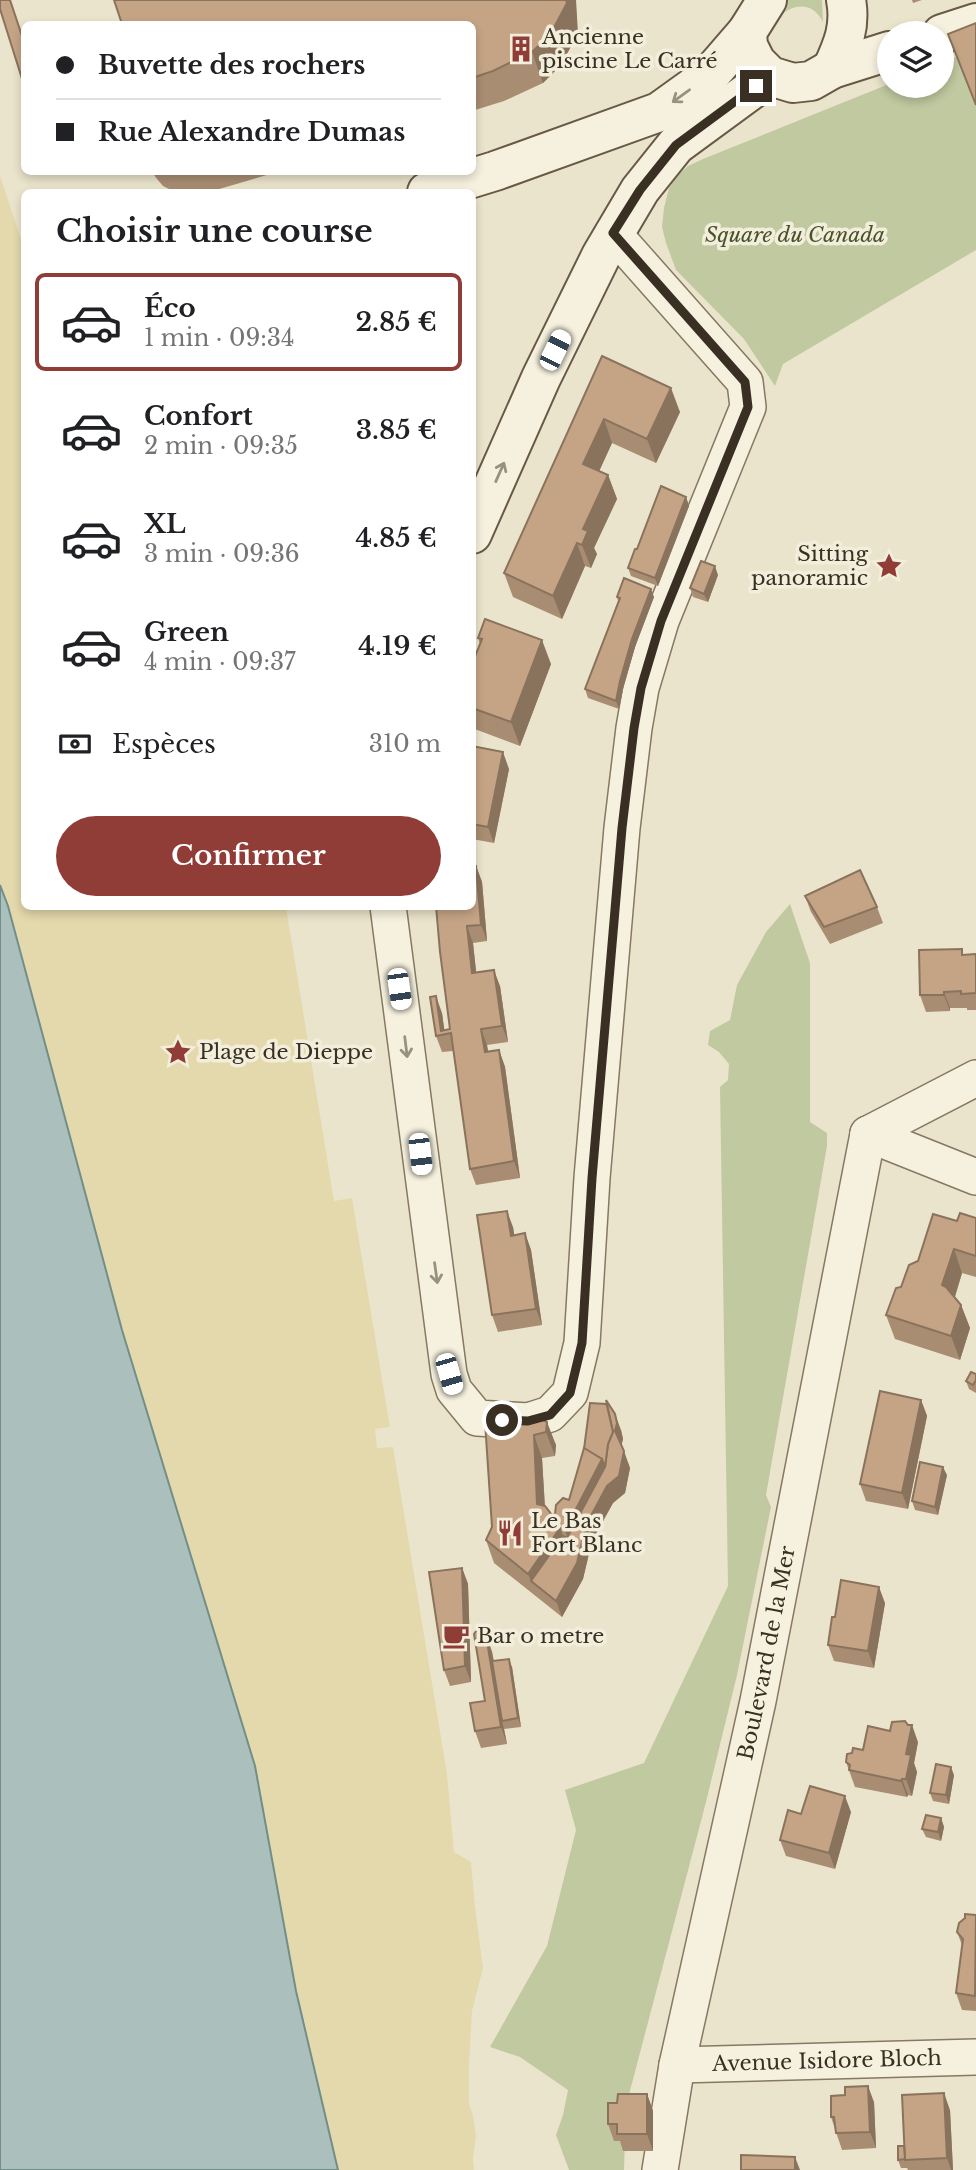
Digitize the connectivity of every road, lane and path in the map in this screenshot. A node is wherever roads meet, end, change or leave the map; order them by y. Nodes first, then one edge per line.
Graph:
1 (767, 0) edge
2 (847, 11) edge
3 (976, 23) edge
4 (954, 30) edge
5 (747, 32) junction
6 (877, 46) edge
7 (877, 54) edge
8 (832, 69) junction
9 (770, 76) junction
10 (437, 189) edge
11 (613, 233) junction
12 (476, 525) edge
13 (389, 910) edge
14 (976, 1078) edge
15 (868, 1134) junction
16 (976, 1177) edge
17 (976, 2057) edge
18 (677, 2065) junction
19 (660, 2170) edge

1 - 5 street
2 - 6 street
2 - 8 street
3 - 4 street
5 - 9 street
5 -> 10 street
7 - 8 street
8 - 9 street
9 - 11 street
12 -> 11 street
13 -> 11 street
14 - 15 street
15 - 16 street
15 - 18 street, Boulevard de la Mer
17 - 18 street, Avenue Isidore Bloch
18 - 19 street, Boulevard de la Mer

